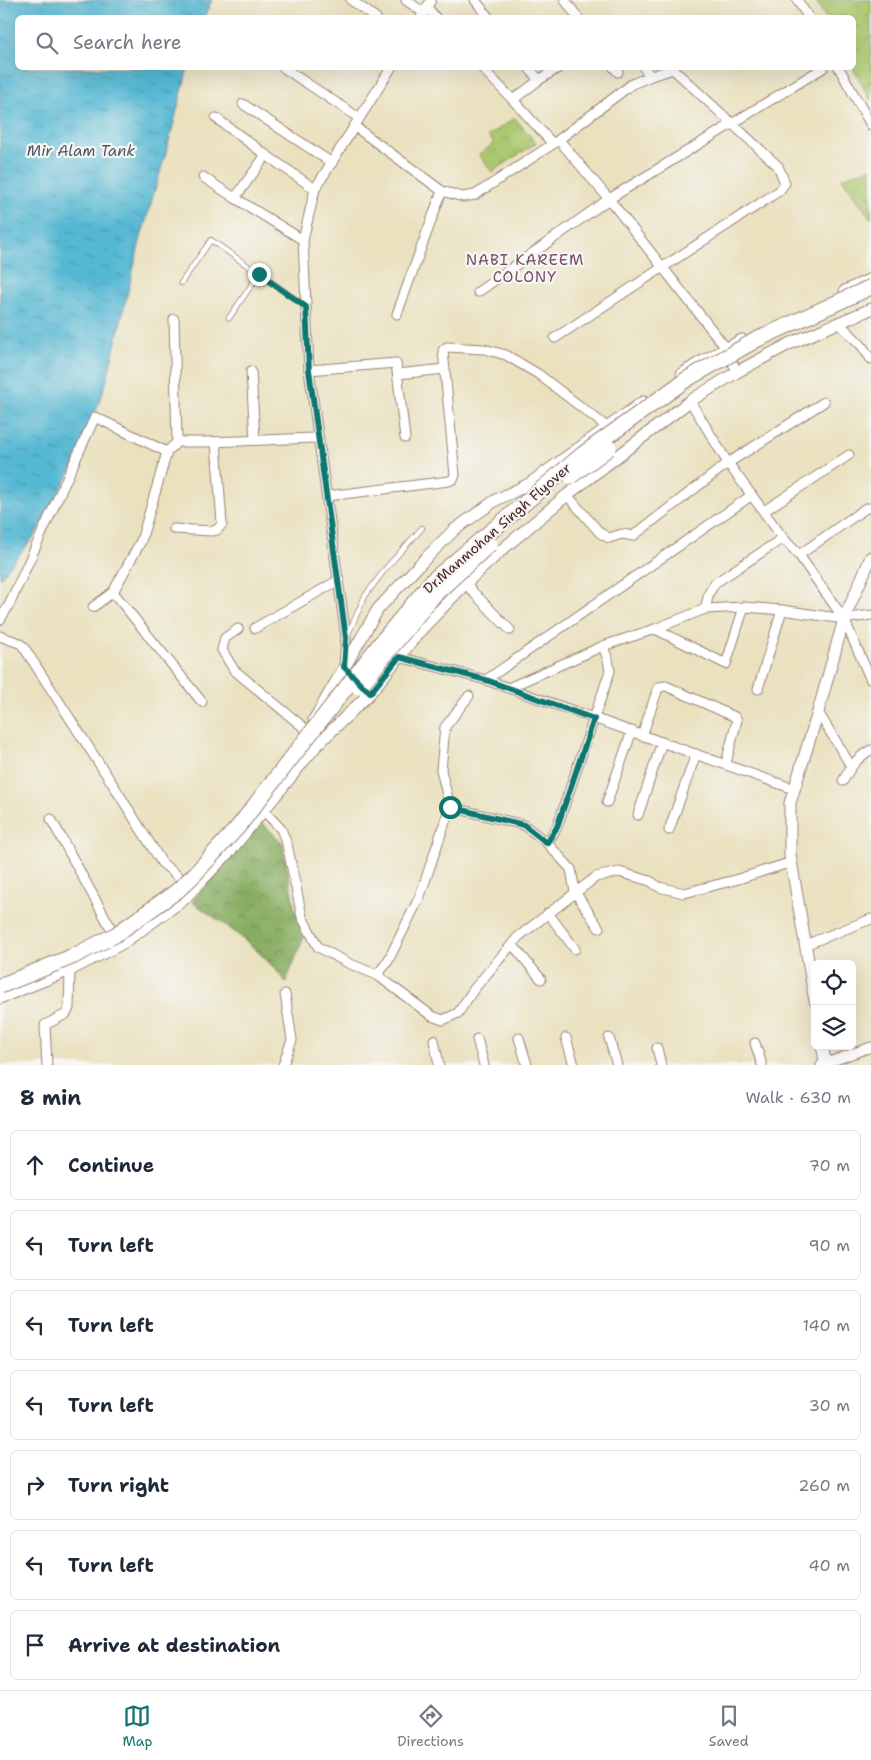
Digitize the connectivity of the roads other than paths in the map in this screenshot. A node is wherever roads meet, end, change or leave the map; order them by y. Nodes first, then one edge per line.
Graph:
1 (351, 0) edge
2 (406, 0) edge
3 (476, 0) edge
4 (565, 0) edge
5 (797, 0) edge
6 (426, 9) edge
7 (372, 15) edge
8 (487, 15) edge
9 (576, 15) edge
10 (807, 15) edge
11 (287, 70) edge
12 (390, 70) edge
13 (484, 70) edge
14 (531, 70) edge
15 (555, 70) edge
16 (646, 70) edge
17 (670, 70) edge
18 (674, 70) edge
19 (820, 70) edge
20 (840, 70) edge
21 (651, 76) junction
22 (539, 80) junction
23 (513, 100) junction
24 (244, 104) dead end
25 (216, 118) dead end
26 (357, 122) junction
27 (731, 124) junction
28 (871, 125) edge
29 (556, 142) junction
30 (266, 156) junction
31 (332, 163) junction
32 (203, 177) dead end
33 (316, 189) junction
34 (442, 191) junction
35 (235, 198) junction
36 (609, 199) junction
37 (303, 240) junction
38 (663, 267) junction
39 (259, 274) junction
40 (871, 278) edge
41 (181, 283) dead end
42 (871, 287) edge
43 (478, 292) dead end
44 (871, 296) edge
45 (306, 307) junction
46 (871, 309) edge
47 (397, 314) dead end
48 (229, 318) dead end
49 (174, 319) dead end
50 (839, 323) junction
51 (555, 338) dead end
52 (726, 348) junction
53 (871, 359) edge
54 (445, 369) junction
55 (251, 370) dead end
56 (309, 370) junction
57 (737, 372) junction
58 (398, 374) junction
59 (690, 401) junction
60 (824, 402) dead end
61 (607, 427) junction
62 (318, 438) junction
63 (405, 438) dead end
64 (255, 440) junction
65 (177, 442) junction
66 (216, 443) junction
67 (167, 452) junction
68 (849, 454) dead end
69 (728, 463) junction
70 (567, 495) junction
71 (752, 495) junction
72 (327, 496) junction
73 (871, 508) edge
74 (764, 511) junction
75 (422, 528) dead end
76 (174, 529) dead end
77 (783, 538) junction
78 (799, 556) junction
79 (871, 557) edge
80 (339, 580) junction
81 (466, 583) junction
82 (112, 592) junction
83 (93, 607) dead end
84 (744, 607) junction
85 (705, 609) junction
86 (782, 610) junction
87 (871, 615) edge
88 (844, 619) junction
89 (0, 620) edge
90 (255, 628) dead end
91 (655, 628) junction
92 (238, 629) dead end
93 (510, 630) dead end
94 (0, 636) edge
95 (346, 638) junction
96 (603, 646) junction
97 (399, 657) junction
98 (344, 667) junction
99 (486, 680) junction
100 (871, 680) edge
101 (508, 688) junction
102 (758, 689) dead end
103 (370, 693) junction
104 (469, 696) dead end
105 (202, 702) dead end
106 (818, 712) junction
107 (594, 719) junction
108 (308, 730) junction
109 (632, 731) junction
110 (642, 736) junction
111 (662, 742) junction
112 (871, 750) edge
113 (696, 754) junction
114 (726, 763) junction
115 (851, 766) junction
116 (842, 782) dead end
117 (794, 789) junction
118 (607, 802) dead end
119 (450, 807) junction
120 (264, 811) junction
121 (638, 815) dead end
122 (51, 819) dead end
123 (669, 830) dead end
124 (547, 843) junction
125 (792, 862) junction
126 (182, 880) junction
127 (575, 892) junction
128 (548, 913) junction
129 (871, 919) edge
130 (599, 928) dead end
131 (112, 930) junction
132 (512, 944) junction
133 (805, 945) junction
134 (574, 949) dead end
135 (70, 970) junction
136 (377, 975) junction
137 (541, 979) dead end
138 (811, 979) edge
139 (0, 981) edge
140 (0, 986) edge
141 (0, 994) edge
142 (285, 994) dead end
143 (0, 998) edge
144 (519, 1038) dead end
145 (566, 1038) dead end
146 (609, 1038) dead end
147 (477, 1039) dead end
148 (434, 1040) dead end
149 (755, 1043) dead end
150 (871, 1047) edge
151 (657, 1048) dead end
152 (822, 1050) edge
153 (48, 1065) edge
154 (283, 1065) edge
155 (439, 1065) edge
156 (484, 1065) edge
157 (527, 1065) edge
158 (574, 1065) edge
159 (617, 1065) edge
160 (661, 1065) edge
161 (762, 1065) edge
162 (824, 1065) edge

1 - 7 street
2 - 6 street
3 - 8 street
4 - 9 street
5 - 10 street
11 - 26 street
12 - 26 street
13 - 23 street
14 - 22 street
15 - 22 street
16 - 21 street
17 - 21 street
18 - 27 street
19 - 27 street
20 - 28 street
21 - 29 street
22 - 23 street
23 - 29 street
24 - 31 street
25 - 30 street
26 - 31 street
26 - 34 street
27 - 36 street
27 - 38 street
29 - 34 street
29 - 36 street
30 - 33 street
30 - 35 street
31 - 33 street
32 - 35 street
33 - 37 street
34 - 47 street
35 - 37 street
36 - 38 street
36 - 43 street
37 - 45 street
38 - 51 street
38 - 52 street
39 - 41 lane
39 - 45 lane
39 - 48 lane
40 - 52 street
42 - 140 highway, Dr.Manmohan Singh Flyover, bridge
44 - 141 highway, Dr.Manmohan Singh Flyover, bridge
45 - 56 street
46 - 50 street
49 - 65 street
50 - 53 street
50 - 57 street
52 - 57 street
52 - 61 street
54 - 58 street
54 - 61 street
54 - 72 street
55 - 64 street
56 - 58 street
56 - 62 street
57 - 59 street
58 - 63 street
59 - 69 street
59 - 70 street
60 - 69 street
61 - 98 street
62 - 64 street
62 - 72 street
64 - 66 street
65 - 66 street
65 - 67 street
66 - 76 street
67 - 82 street
67 - 89 street
68 - 74 street
69 - 70 street
69 - 71 street
70 - 81 street
71 - 74 street
71 - 99 street
72 - 80 street
73 - 78 street
74 - 77 street
75 - 95 lane
77 - 78 street
77 - 85 street
78 - 88 street
79 - 88 street
80 - 90 street
80 - 95 street
81 - 93 street
81 - 97 street
82 - 83 street
82 - 105 street
84 - 85 street
84 - 86 street
84 - 91 street
85 - 91 street
86 - 88 street
86 - 102 street
87 - 88 street
88 - 100 street
88 - 106 street
91 - 96 street
92 - 108 street
94 - 126 street
95 - 98 street
96 - 101 street
96 - 107 street
97 - 99 street
97 - 103 street
98 - 103 street
98 - 108 street
99 - 101 street
101 - 107 street
103 - 120 street
104 - 119 street
106 - 115 street
106 - 117 street
107 - 109 street
107 - 124 street
108 - 126 street
109 - 110 street
109 - 118 street
110 - 111 street
110 - 114 street
111 - 113 street
111 - 121 street
112 - 115 street
113 - 114 street
113 - 123 street
114 - 117 street
115 - 116 street
117 - 125 street
119 - 124 street
119 - 136 street
120 - 135 street
120 - 136 street
122 - 131 street
124 - 127 street
125 - 127 street
125 - 133 street
126 - 131 street
127 - 128 street
127 - 130 street
128 - 132 street
128 - 134 street
129 - 133 street
131 - 139 street
132 - 136 street
132 - 137 street
133 - 138 street
135 - 143 street
135 - 153 street
142 - 154 street
144 - 157 street
145 - 158 street
146 - 159 street
147 - 156 street
148 - 155 street
149 - 161 street
150 - 162 street
151 - 160 street
152 - 162 street

